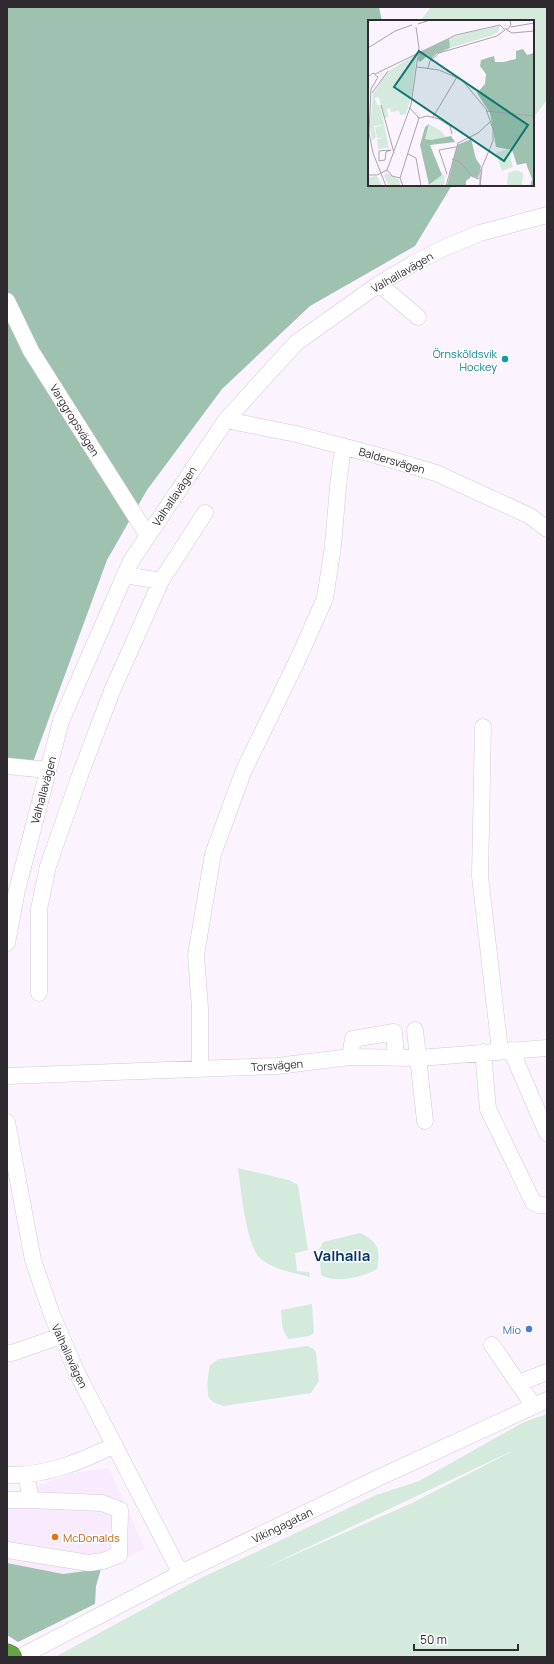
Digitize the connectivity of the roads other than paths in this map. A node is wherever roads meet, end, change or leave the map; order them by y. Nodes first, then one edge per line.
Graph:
1 (547, 215) edge
2 (379, 284) junction
3 (7, 301) edge
4 (418, 317) dead end
5 (226, 420) junction
6 (343, 446) junction
7 (205, 513) dead end
8 (547, 529) edge
9 (148, 536) junction
10 (125, 575) junction
11 (161, 581) junction
12 (483, 727) dead end
13 (7, 766) edge
14 (48, 770) junction
15 (14, 902) junction
16 (39, 909) junction
17 (7, 943) edge
18 (39, 993) dead end
19 (415, 1030) dead end
20 (547, 1048) edge
21 (505, 1051) junction
22 (483, 1052) junction
23 (350, 1057) junction
24 (396, 1058) junction
25 (419, 1058) junction
26 (200, 1068) junction
27 (7, 1076) edge
28 (425, 1121) dead end
29 (7, 1122) edge
30 (547, 1133) edge
31 (547, 1205) edge
32 (61, 1336) junction
33 (492, 1345) dead end
34 (7, 1353) edge
35 (547, 1372) edge
36 (519, 1383) junction
37 (540, 1403) edge
38 (115, 1445) junction
39 (7, 1475) edge
40 (27, 1475) junction
41 (7, 1500) edge
42 (30, 1500) junction
43 (7, 1550) edge
44 (181, 1574) junction
45 (7, 1655) edge
46 (11, 1657) edge
47 (20, 1657) edge

1 - 2 street, Valhallavägen
2 - 4 street
2 - 5 street, Valhallavägen
3 - 9 street, Varggropsvägen
5 - 6 street, Baldersvägen
5 - 9 street, Valhallavägen
6 - 8 street, Baldersvägen
6 - 26 street
7 - 11 street
9 - 10 street, Valhallavägen
10 - 11 street
10 - 14 street, Valhallavägen
11 - 16 street
12 - 21 street
13 - 14 street
14 - 15 street, Valhallavägen
15 - 16 street
15 - 17 street, Valhallavägen
16 - 18 street
19 - 25 street
20 - 21 street, Torsvägen
21 - 22 street, Torsvägen
21 - 30 street
22 - 25 street, Torsvägen
22 - 31 street
23 - 24 street, Torsvägen
23 - 24 street
23 - 26 street, Torsvägen
24 - 25 street, Torsvägen
25 - 28 street
26 - 27 street, Torsvägen
29 - 32 street, Valhallavägen
32 - 34 street
32 - 38 street, Valhallavägen
33 - 36 street
35 - 36 street
36 - 37 street
37 - 44 street, Vikingagatan
38 - 40 street
38 - 44 street, Valhallavägen
39 - 40 street
40 - 42 street
41 - 42 street
42 - 43 street
44 - 47 street, Vikingagatan
45 - 46 highway

